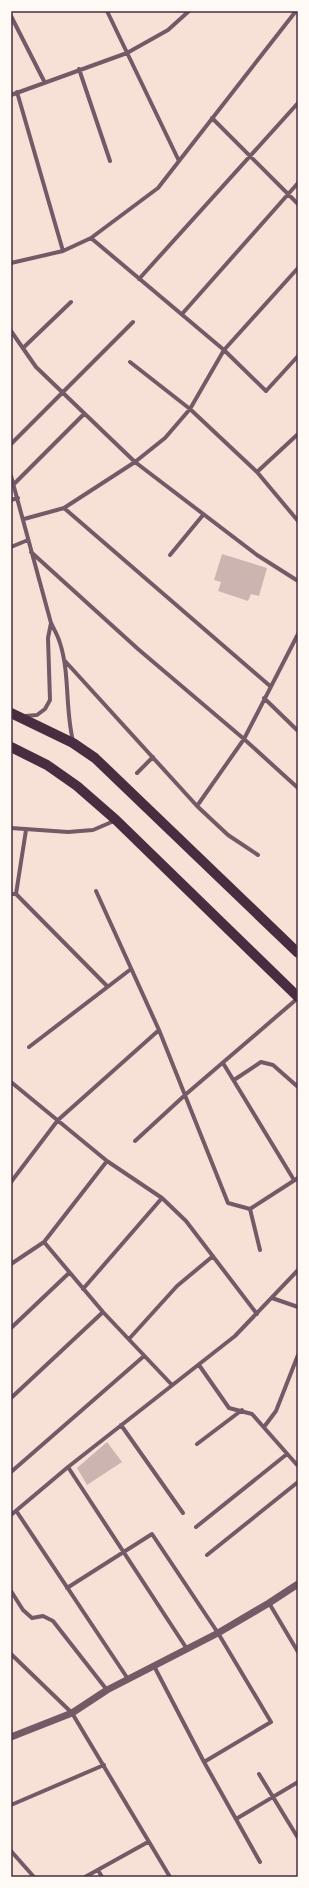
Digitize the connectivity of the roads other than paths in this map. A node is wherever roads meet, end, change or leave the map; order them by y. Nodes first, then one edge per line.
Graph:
1 (107, 11) edge
2 (189, 11) edge
3 (296, 11) edge
4 (11, 16) edge
5 (127, 53) junction
6 (79, 69) junction
7 (44, 81) junction
8 (17, 92) junction
9 (11, 95) edge
10 (298, 102) edge
11 (212, 118) junction
12 (249, 156) junction
13 (110, 161) dead end
14 (179, 161) junction
15 (298, 183) edge
16 (288, 194) junction
17 (298, 204) edge
18 (91, 238) junction
19 (63, 251) junction
20 (11, 263) edge
21 (298, 268) edge
22 (139, 279) junction
23 (71, 302) dead end
24 (182, 314) junction
25 (133, 322) dead end
26 (11, 331) edge
27 (23, 348) junction
28 (224, 350) junction
29 (298, 356) edge
30 (130, 362) dead end
31 (62, 392) junction
32 (190, 409) junction
33 (84, 414) junction
34 (298, 434) edge
35 (11, 444) edge
36 (135, 462) junction
37 (257, 472) junction
38 (11, 476) edge
39 (14, 484) junction
40 (18, 498) junction
41 (11, 500) edge
42 (64, 508) junction
43 (203, 515) junction
44 (24, 519) junction
45 (298, 521) edge
46 (28, 540) junction
47 (11, 547) edge
48 (31, 552) junction
49 (170, 555) dead end
50 (298, 581) edge
51 (51, 623) junction
52 (298, 634) edge
53 (294, 643) junction
54 (298, 646) edge
55 (64, 661) junction
56 (270, 686) junction
57 (264, 698) junction
58 (12, 714) edge
59 (298, 731) edge
60 (244, 739) junction
61 (73, 743) junction
62 (11, 747) edge
63 (152, 757) junction
64 (137, 773) dead end
65 (298, 788) edge
66 (197, 806) junction
67 (116, 820) junction
68 (11, 828) edge
69 (26, 830) junction
70 (258, 855) dead end
71 (96, 891) dead end
72 (11, 894) edge
73 (16, 894) junction
74 (298, 954) edge
75 (131, 969) junction
76 (107, 986) junction
77 (298, 997) edge
78 (159, 1030) junction
79 (29, 1047) dead end
80 (223, 1063) junction
81 (234, 1080) junction
82 (11, 1082) edge
83 (298, 1087) edge
84 (185, 1095) junction
85 (58, 1120) junction
86 (135, 1141) dead end
87 (107, 1161) junction
88 (296, 1179) edge
89 (11, 1182) edge
90 (162, 1198) junction
91 (250, 1208) junction
92 (44, 1242) junction
93 (260, 1250) dead end
94 (212, 1256) junction
95 (11, 1264) edge
96 (298, 1270) edge
97 (69, 1273) junction
98 (82, 1289) junction
99 (272, 1298) junction
100 (298, 1307) edge
101 (103, 1312) junction
102 (257, 1314) junction
103 (11, 1328) edge
104 (129, 1339) junction
105 (298, 1355) edge
106 (144, 1356) junction
107 (198, 1364) junction
108 (172, 1385) junction
109 (11, 1398) edge
110 (242, 1410) junction
111 (121, 1425) junction
112 (264, 1427) junction
113 (197, 1444) dead end
114 (287, 1454) junction
115 (298, 1466) edge
116 (68, 1467) junction
117 (11, 1472) edge
118 (298, 1482) edge
119 (17, 1512) junction
120 (183, 1513) dead end
121 (11, 1515) edge
122 (196, 1527) dead end
123 (123, 1552) junction
124 (207, 1555) dead end
125 (298, 1584) edge
126 (67, 1588) junction
127 (11, 1591) edge
128 (269, 1603) junction
129 (218, 1633) junction
130 (187, 1649) junction
131 (298, 1652) edge
132 (11, 1654) edge
133 (154, 1666) junction
134 (128, 1679) junction
135 (107, 1690) junction
136 (72, 1713) junction
137 (11, 1737) edge
138 (204, 1762) junction
139 (104, 1765) junction
140 (259, 1774) dead end
141 (298, 1782) edge
142 (273, 1797) junction
143 (11, 1805) edge
144 (236, 1819) junction
145 (297, 1836) edge
146 (148, 1842) junction
147 (11, 1851) edge
148 (260, 1862) dead end
149 (98, 1870) junction
150 (34, 1877) edge
151 (85, 1877) edge
152 (102, 1877) edge
153 (170, 1877) edge

1 - 5 street
2 - 5 street
3 - 11 street
4 - 7 street
5 - 6 street
5 - 14 street
6 - 7 street
6 - 13 street
7 - 8 street
8 - 9 street
8 - 19 street
10 - 12 street
11 - 12 street
11 - 14 street
12 - 16 street
12 - 22 street
14 - 18 street
15 - 16 street
16 - 17 street
16 - 24 street
18 - 19 street
18 - 22 street
19 - 20 street
21 - 28 street
22 - 24 street
23 - 27 street
24 - 28 street
25 - 31 street
26 - 27 street
27 - 31 street
28 - 29 street
28 - 32 street
30 - 32 street
31 - 33 street
31 - 35 street
32 - 36 street
32 - 37 street
33 - 36 street
33 - 39 street
34 - 37 street
36 - 42 street
36 - 43 street
37 - 45 street
38 - 39 street
39 - 40 street
40 - 41 street
40 - 44 street
42 - 44 street
42 - 56 street
43 - 49 street
43 - 50 street
44 - 46 street
46 - 47 street
46 - 48 street
48 - 51 street
48 - 60 street
51 - 55 street
51 - 58 street
52 - 53 street
53 - 54 street
53 - 56 street
55 - 61 street
55 - 63 street
56 - 57 street
57 - 59 street
57 - 60 street
58 - 61 main road
60 - 65 street
60 - 66 street
61 - 74 main road
62 - 67 main road
63 - 64 street
63 - 66 street
66 - 70 street
67 - 69 street
67 - 77 main road
68 - 69 street
69 - 73 street
71 - 75 street
72 - 73 street
73 - 76 street
75 - 76 street
75 - 78 street
76 - 79 street
77 - 80 street
78 - 84 street
78 - 85 street
80 - 81 street
80 - 84 street
81 - 83 street
81 - 88 street
82 - 85 street
84 - 86 street
84 - 91 street
85 - 87 street
85 - 89 street
87 - 90 street
87 - 92 street
88 - 91 street
90 - 94 street
90 - 98 street
91 - 93 street
92 - 95 street
92 - 97 street
94 - 102 street
94 - 104 street
96 - 99 street
97 - 98 street
97 - 103 street
98 - 101 street
99 - 100 street
99 - 102 street
101 - 104 street
101 - 109 street
102 - 107 street
104 - 106 street
105 - 112 street
106 - 108 street
106 - 117 street
107 - 108 street
107 - 110 street
108 - 111 street
110 - 112 street
110 - 113 street
111 - 116 street
111 - 120 street
112 - 114 street
114 - 115 street
114 - 122 street
116 - 119 street
116 - 123 street
118 - 124 street
119 - 121 street
119 - 126 street
123 - 126 street
123 - 129 street
123 - 130 street
125 - 128 street
126 - 134 street
127 - 135 street
128 - 129 street
128 - 131 street
129 - 130 street
129 - 138 street
130 - 133 street
132 - 136 street
133 - 134 street
133 - 138 street
134 - 135 street
135 - 136 street
136 - 137 street
136 - 139 street
138 - 144 street
139 - 143 street
139 - 146 street
140 - 142 street
141 - 142 street
142 - 144 street
142 - 145 street
144 - 148 street
146 - 149 street
146 - 153 street
147 - 150 street
149 - 151 street
149 - 152 street

